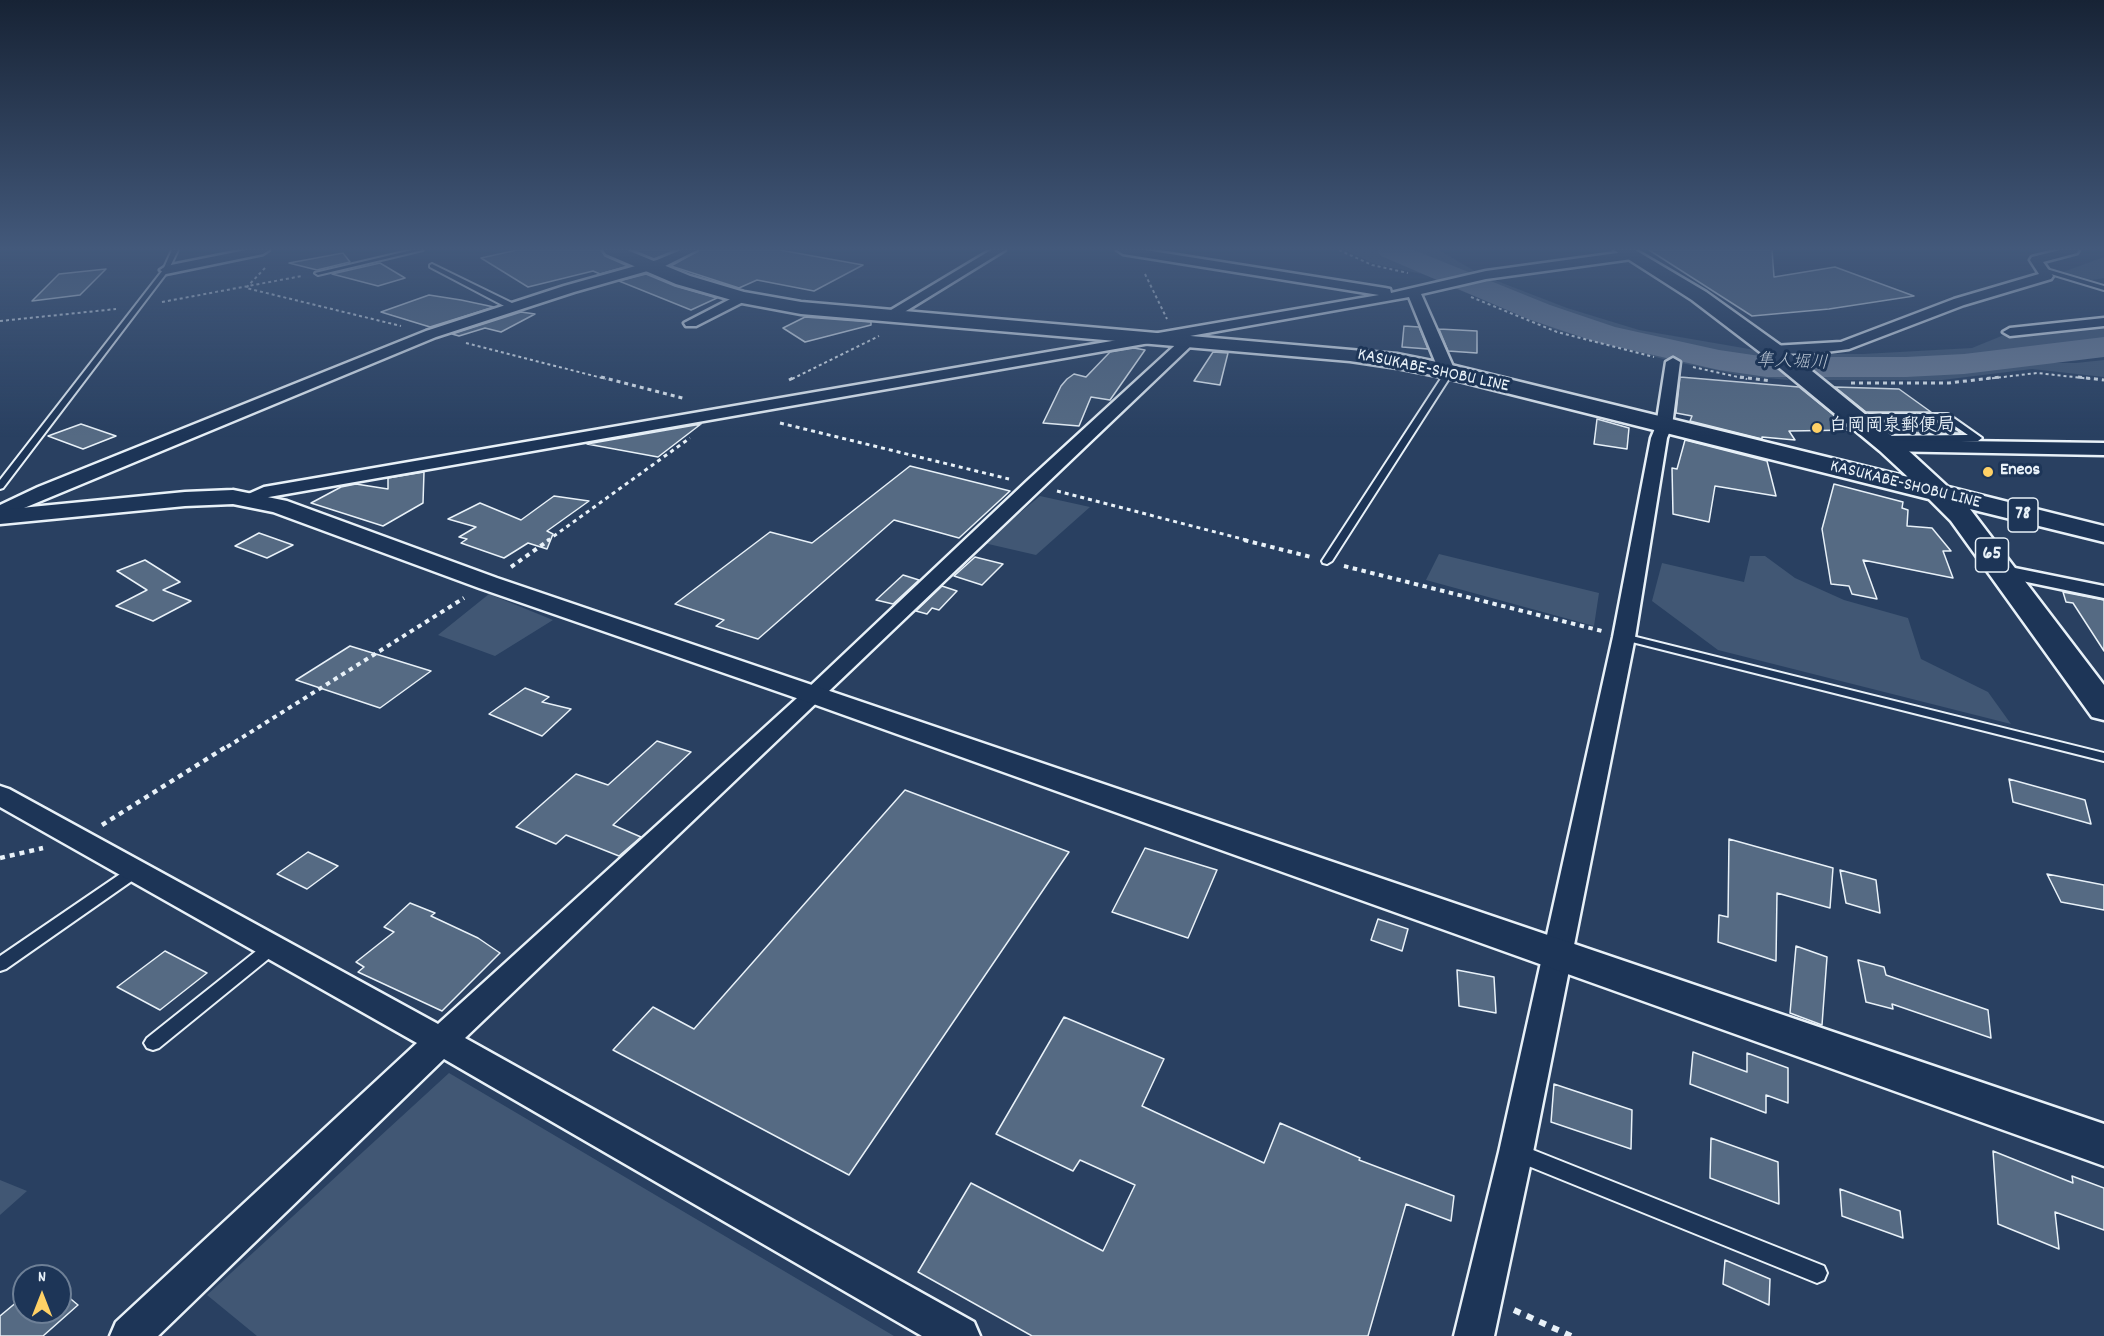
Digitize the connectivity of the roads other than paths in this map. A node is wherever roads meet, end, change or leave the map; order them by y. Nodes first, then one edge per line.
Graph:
1 (133, 312) edge
2 (497, 312) edge
3 (712, 312) edge
4 (848, 312) edge
5 (894, 312) edge
6 (1305, 312) edge
7 (1418, 312) edge
8 (1721, 312) edge
9 (1932, 312) edge
10 (888, 316) junction
11 (2104, 322) edge
12 (691, 323) dead end
13 (2010, 332) dead end
14 (1174, 337) junction
15 (1772, 350) junction
16 (1673, 362) road end
17 (1447, 371) junction
18 (1854, 417) junction
19 (1664, 426) junction
20 (1884, 442) junction
21 (2104, 449) edge
22 (0, 486) edge
23 (1941, 495) junction
24 (252, 499) junction
25 (0, 512) edge
26 (0, 518) edge
27 (2104, 534) edge
28 (1327, 561) dead end
29 (2005, 572) junction
30 (2104, 592) edge
31 (1624, 637) junction
32 (815, 694) junction
33 (2104, 709) edge
34 (2104, 757) edge
35 (0, 795) edge
36 (134, 872) junction
37 (271, 948) junction
38 (1558, 956) junction
39 (0, 964) edge
40 (441, 1041) junction
41 (153, 1043) dead end
42 (2104, 1145) edge
43 (1516, 1152) junction
44 (1817, 1273) dead end
45 (130, 1336) edge
46 (960, 1336) edge
47 (1474, 1336) edge

1 - 22 lane
2 - 25 street
3 - 12 street
4 - 10 main road, KASUKABE-SHOBU LINE / 78
5 - 10 street
6 - 14 street
7 - 17 street
8 - 15 main road, 65
9 - 15 street
10 - 14 main road, KASUKABE-SHOBU LINE / 78
11 - 13 street
14 - 17 main road, KASUKABE-SHOBU LINE / 78
14 - 24 street
14 - 32 street
15 - 18 main road, 65
16 - 19 street
17 - 19 main road, KASUKABE-SHOBU LINE / 78
17 - 28 lane
18 - 20 main road, 65
18 - 20 lane
19 - 23 main road, KASUKABE-SHOBU LINE / 78
19 - 31 street
20 - 21 street
20 - 23 main road, 65
23 - 27 main road, KASUKABE-SHOBU LINE / 78
23 - 29 main road, 65
24 - 26 street
24 - 32 street
29 - 30 street
29 - 33 main road, 65
31 - 34 lane
31 - 38 street
32 - 38 street
32 - 40 street
35 - 36 street
36 - 37 street
36 - 39 lane
37 - 40 street
37 - 41 lane
38 - 42 street
38 - 43 street
40 - 45 street
40 - 46 street
43 - 44 lane
43 - 47 street

